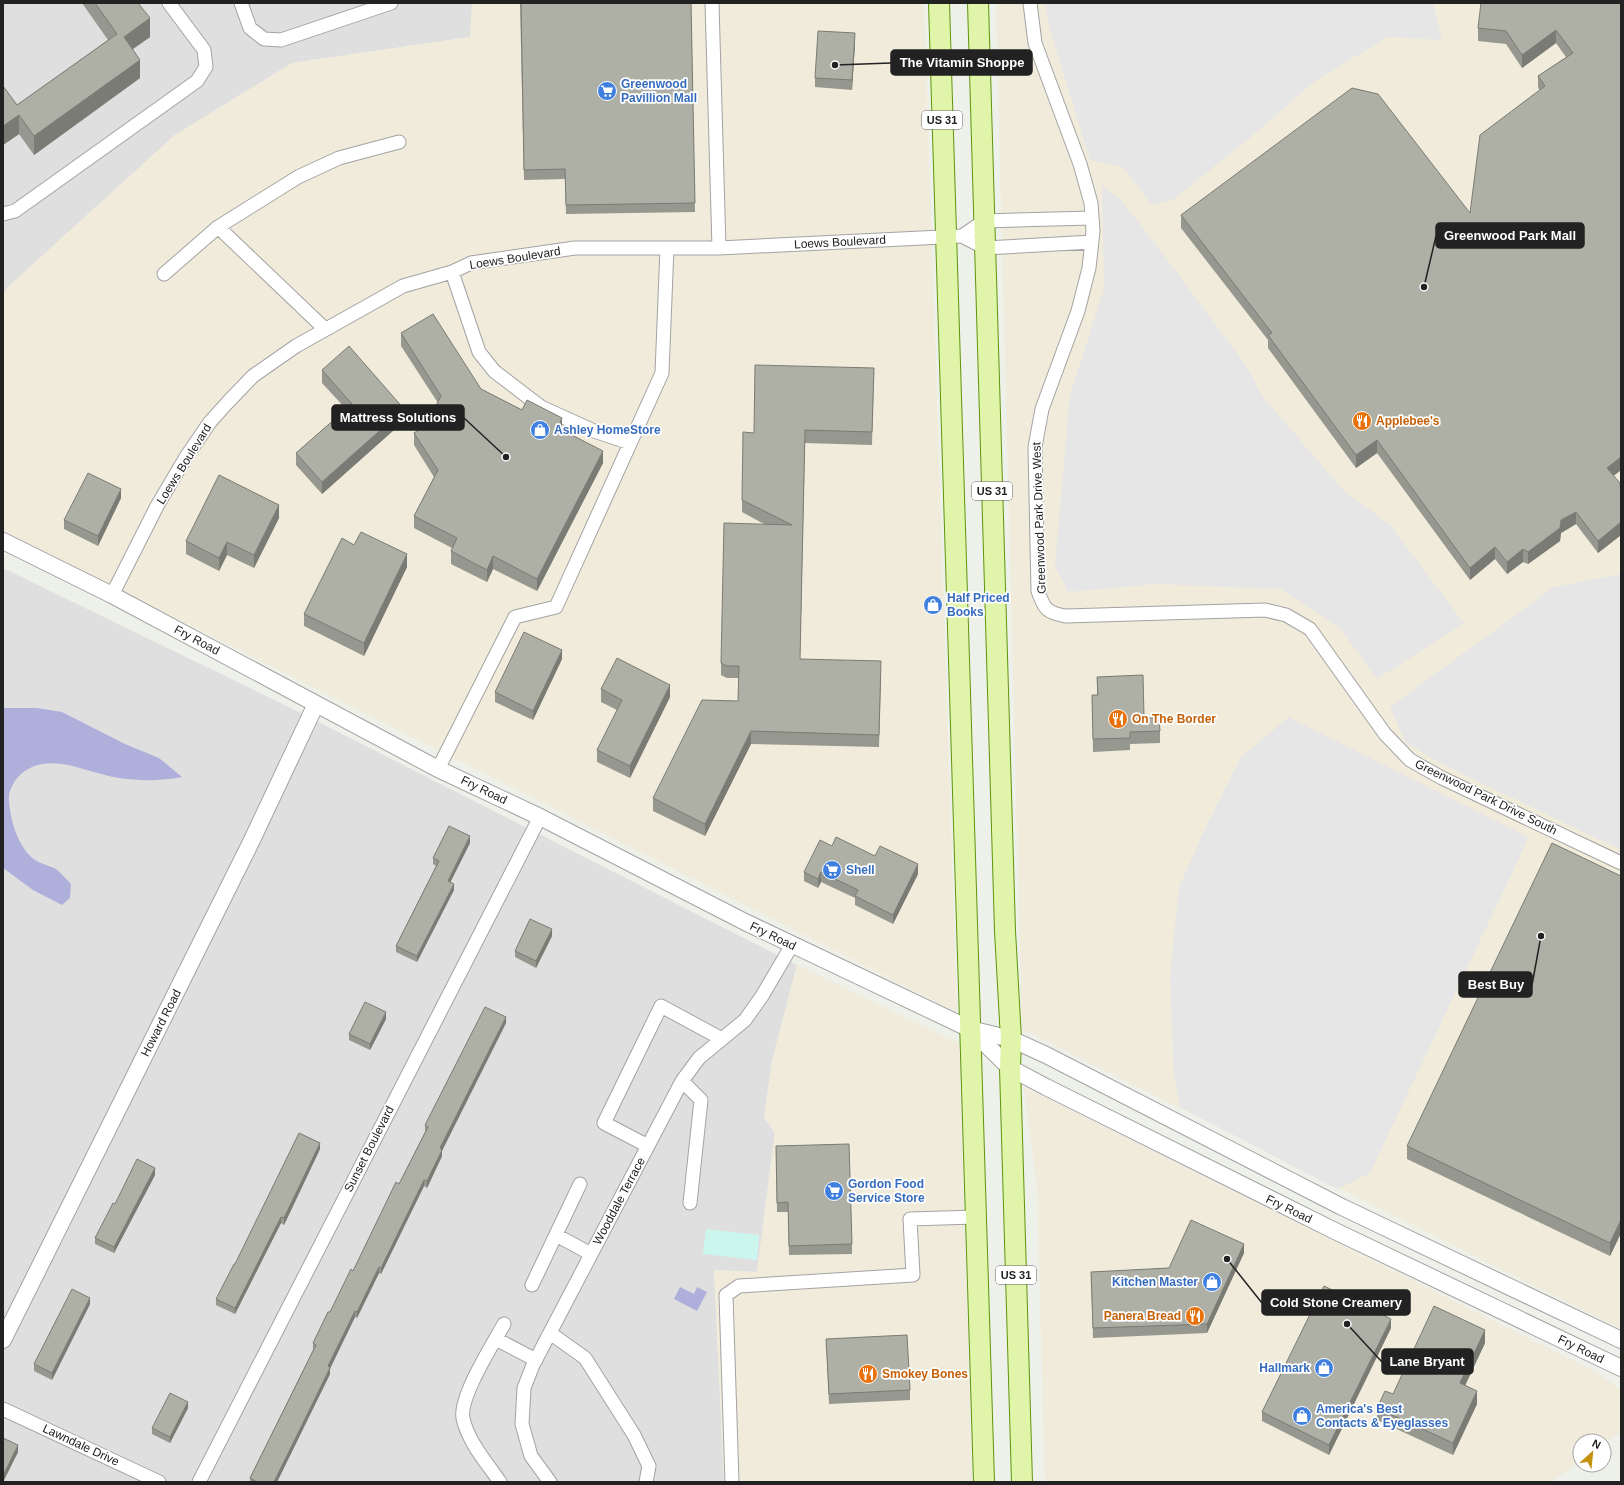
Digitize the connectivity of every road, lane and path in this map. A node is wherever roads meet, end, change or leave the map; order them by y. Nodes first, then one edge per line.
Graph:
1 (168, 3) edge
2 (241, 3) edge
3 (391, 3) edge
4 (712, 3) edge
5 (939, 3) edge
6 (978, 3) edge
7 (1030, 3) edge
8 (399, 142) dead end
9 (3, 214) edge
10 (1092, 218) junction
11 (984, 221) junction
12 (218, 227) junction
13 (954, 237) junction
14 (1092, 242) junction
15 (667, 248) junction
16 (719, 248) junction
17 (985, 248) junction
18 (452, 272) junction
19 (164, 274) dead end
20 (325, 329) junction
21 (630, 443) junction
22 (3, 541) edge
23 (112, 595) junction
24 (316, 704) junction
25 (1367, 710) joint
26 (438, 768) junction
27 (540, 817) junction
28 (1621, 862) edge
29 (792, 945) junction
30 (970, 1029) junction
31 (722, 1039) junction
32 (1011, 1039) junction
33 (1010, 1068) junction
34 (682, 1081) junction
35 (648, 1146) junction
36 (580, 1184) dead end
37 (690, 1203) dead end
38 (976, 1217) junction
39 (556, 1235) junction
40 (591, 1254) junction
41 (532, 1285) dead end
42 (504, 1324) dead end
43 (550, 1333) junction
44 (496, 1339) junction
45 (3, 1340) edge
46 (1621, 1340) edge
47 (536, 1360) junction
48 (1621, 1368) edge
49 (3, 1409) edge
50 (159, 1482) edge
51 (198, 1482) edge
52 (500, 1482) edge
53 (550, 1482) edge
54 (646, 1482) edge
55 (732, 1482) edge
56 (984, 1482) edge
57 (1022, 1482) edge

1 - 9 street
2 - 3 street
4 - 16 street
5 - 13 main road, US 31
6 - 11 main road, US 31
7 - 10 street, Greenwood Park Drive West
8 - 12 street
10 - 11 street
10 - 14 street, Greenwood Park Drive West
11 - 13 street
11 - 17 main road, US 31
12 - 19 street
12 - 20 street
13 - 16 street, Loews Boulevard
13 - 17 street
13 - 30 main road, US 31
14 - 17 street
14 - 25 street, Greenwood Park Drive West
15 - 16 street, Loews Boulevard
15 - 18 street, Loews Boulevard
15 - 21 street
17 - 32 main road, US 31
18 - 20 street, Loews Boulevard
18 - 21 street
20 - 23 street, Loews Boulevard
21 - 26 street
22 - 23 street, Fry Road
23 - 24 street, Fry Road
24 - 26 street, Fry Road
24 - 45 street, Howard Road
25 - 28 street, Greenwood Park Drive South
26 - 27 street, Fry Road
27 - 29 street, Fry Road
27 - 51 street, Sunset Boulevard
29 - 30 street, Fry Road
29 - 31 street, Wooddale Terrace
30 - 32 street, Fry Road
30 - 33 street, Fry Road
30 - 38 main road, US 31
31 - 34 street, Wooddale Terrace
31 - 35 street
32 - 33 main road, US 31
32 - 46 street, Fry Road
33 - 48 street, Fry Road
33 - 57 main road, US 31
34 - 35 street, Wooddale Terrace
34 - 37 street
35 - 40 street, Wooddale Terrace
36 - 39 street
38 - 55 street
38 - 56 main road, US 31
39 - 40 street
39 - 41 street
40 - 43 street, Wooddale Terrace
42 - 44 street
43 - 47 street, Wooddale Terrace
43 - 54 street
44 - 47 street
44 - 52 street
47 - 53 street, Wooddale Terrace
49 - 50 street, Lawndale Drive

